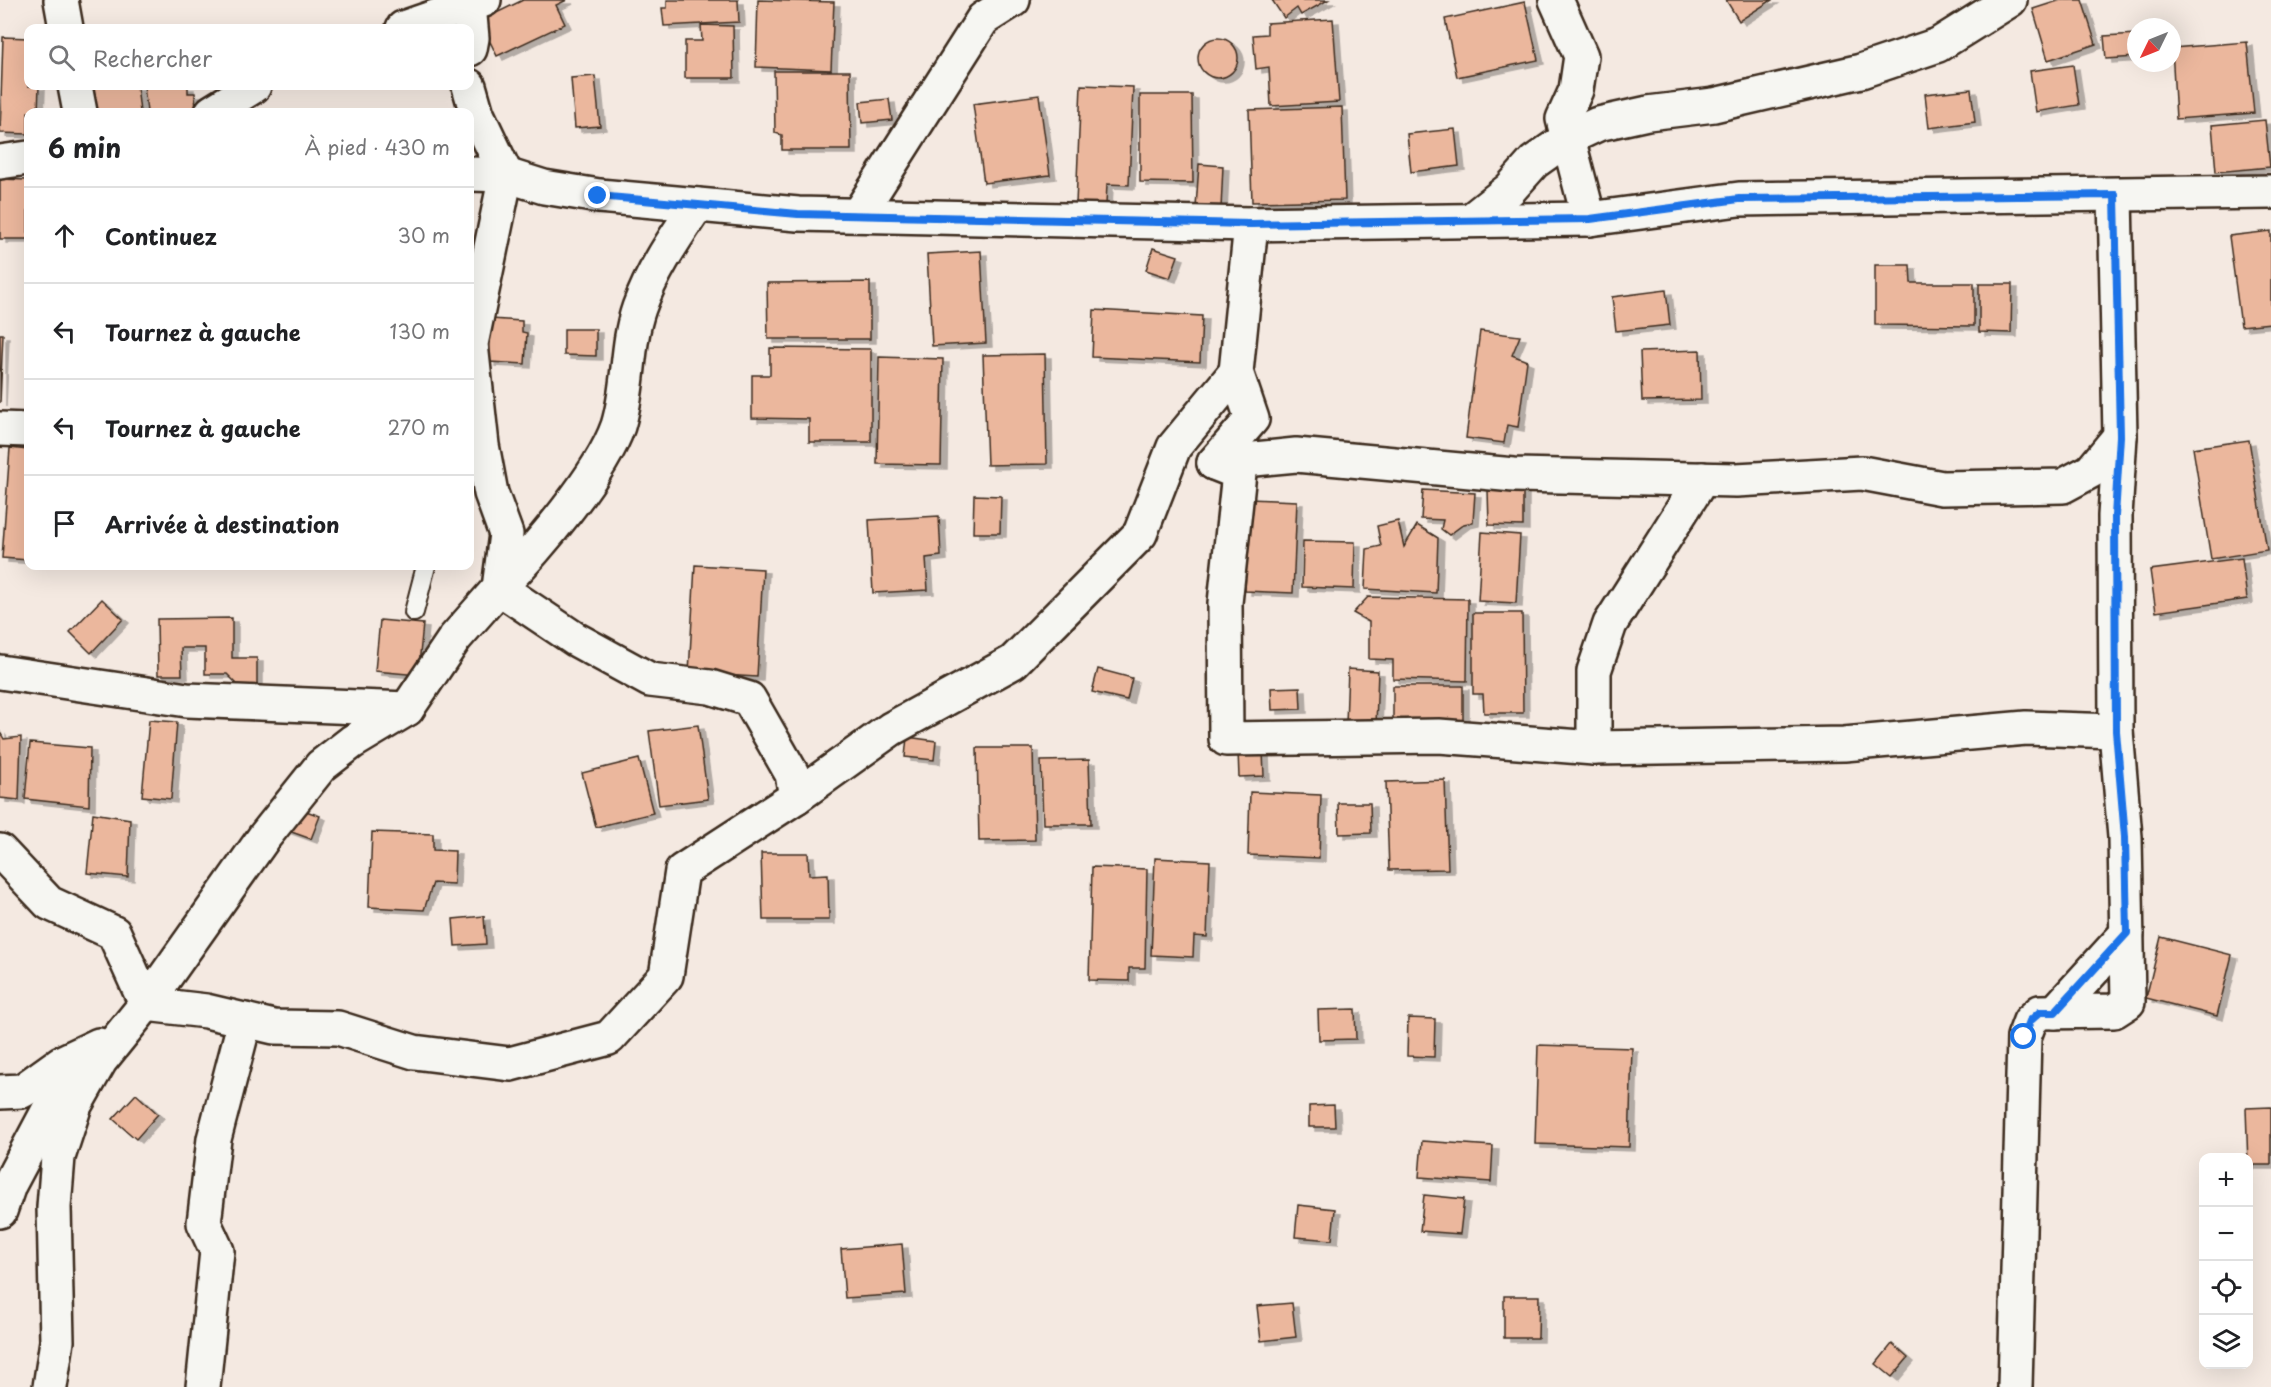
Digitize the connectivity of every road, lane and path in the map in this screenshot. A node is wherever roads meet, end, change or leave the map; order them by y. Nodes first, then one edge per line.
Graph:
1 (61, 0) edge
2 (1013, 0) edge
3 (1556, 0) edge
4 (2010, 0) edge
5 (476, 2) edge
6 (65, 24) edge
7 (414, 24) edge
8 (474, 24) edge
9 (76, 90) edge
10 (246, 90) edge
11 (471, 90) edge
12 (79, 108) edge
13 (217, 108) edge
14 (1568, 138) junction
15 (24, 159) edge
16 (0, 162) edge
17 (474, 174) edge
18 (506, 174) junction
19 (2271, 192) edge
20 (2115, 195) junction
21 (697, 205) junction
22 (858, 215) junction
23 (1590, 219) junction
24 (1471, 220) junction
25 (1251, 224) junction
26 (477, 282) edge
27 (474, 313) edge
28 (1236, 372) junction
29 (474, 385) edge
30 (0, 429) edge
31 (24, 430) edge
32 (2120, 436) junction
33 (1214, 463) junction
34 (1702, 479) junction
35 (425, 570) edge
36 (499, 588) junction
37 (414, 612) dead end
38 (0, 672) edge
39 (407, 709) junction
40 (2116, 731) junction
41 (1594, 748) junction
42 (796, 797) junction
43 (0, 851) edge
44 (2127, 933) junction
45 (146, 1004) junction
46 (2055, 1012) junction
47 (245, 1020) junction
48 (121, 1035) junction
49 (0, 1092) edge
50 (0, 1211) edge
51 (50, 1387) edge
52 (203, 1387) edge
53 (2014, 1387) edge

1 - 6 street
2 - 22 street
3 - 14 street
4 - 14 street
5 - 7 street
5 - 8 street
9 - 12 street
10 - 13 street
11 - 18 street
14 - 23 street
14 - 24 street
15 - 16 street
17 - 18 street
18 - 21 street
18 - 26 street
19 - 20 street
20 - 23 street
20 - 32 street
21 - 22 street
21 - 36 street
22 - 25 street
23 - 24 street
24 - 25 street
25 - 28 street
26 - 27 street
28 - 33 street
28 - 42 street
29 - 36 street
30 - 31 street
32 - 34 street
32 - 40 street
33 - 34 street
33 - 41 street
34 - 41 street
35 - 37 lane
36 - 39 street
36 - 42 street
38 - 39 street
39 - 45 street
40 - 41 street
40 - 44 street
42 - 47 street
43 - 45 street
44 - 46 street
44 - 46 street
45 - 47 street
45 - 48 street
46 - 53 street
47 - 52 street
48 - 49 street
48 - 50 street
48 - 51 street

